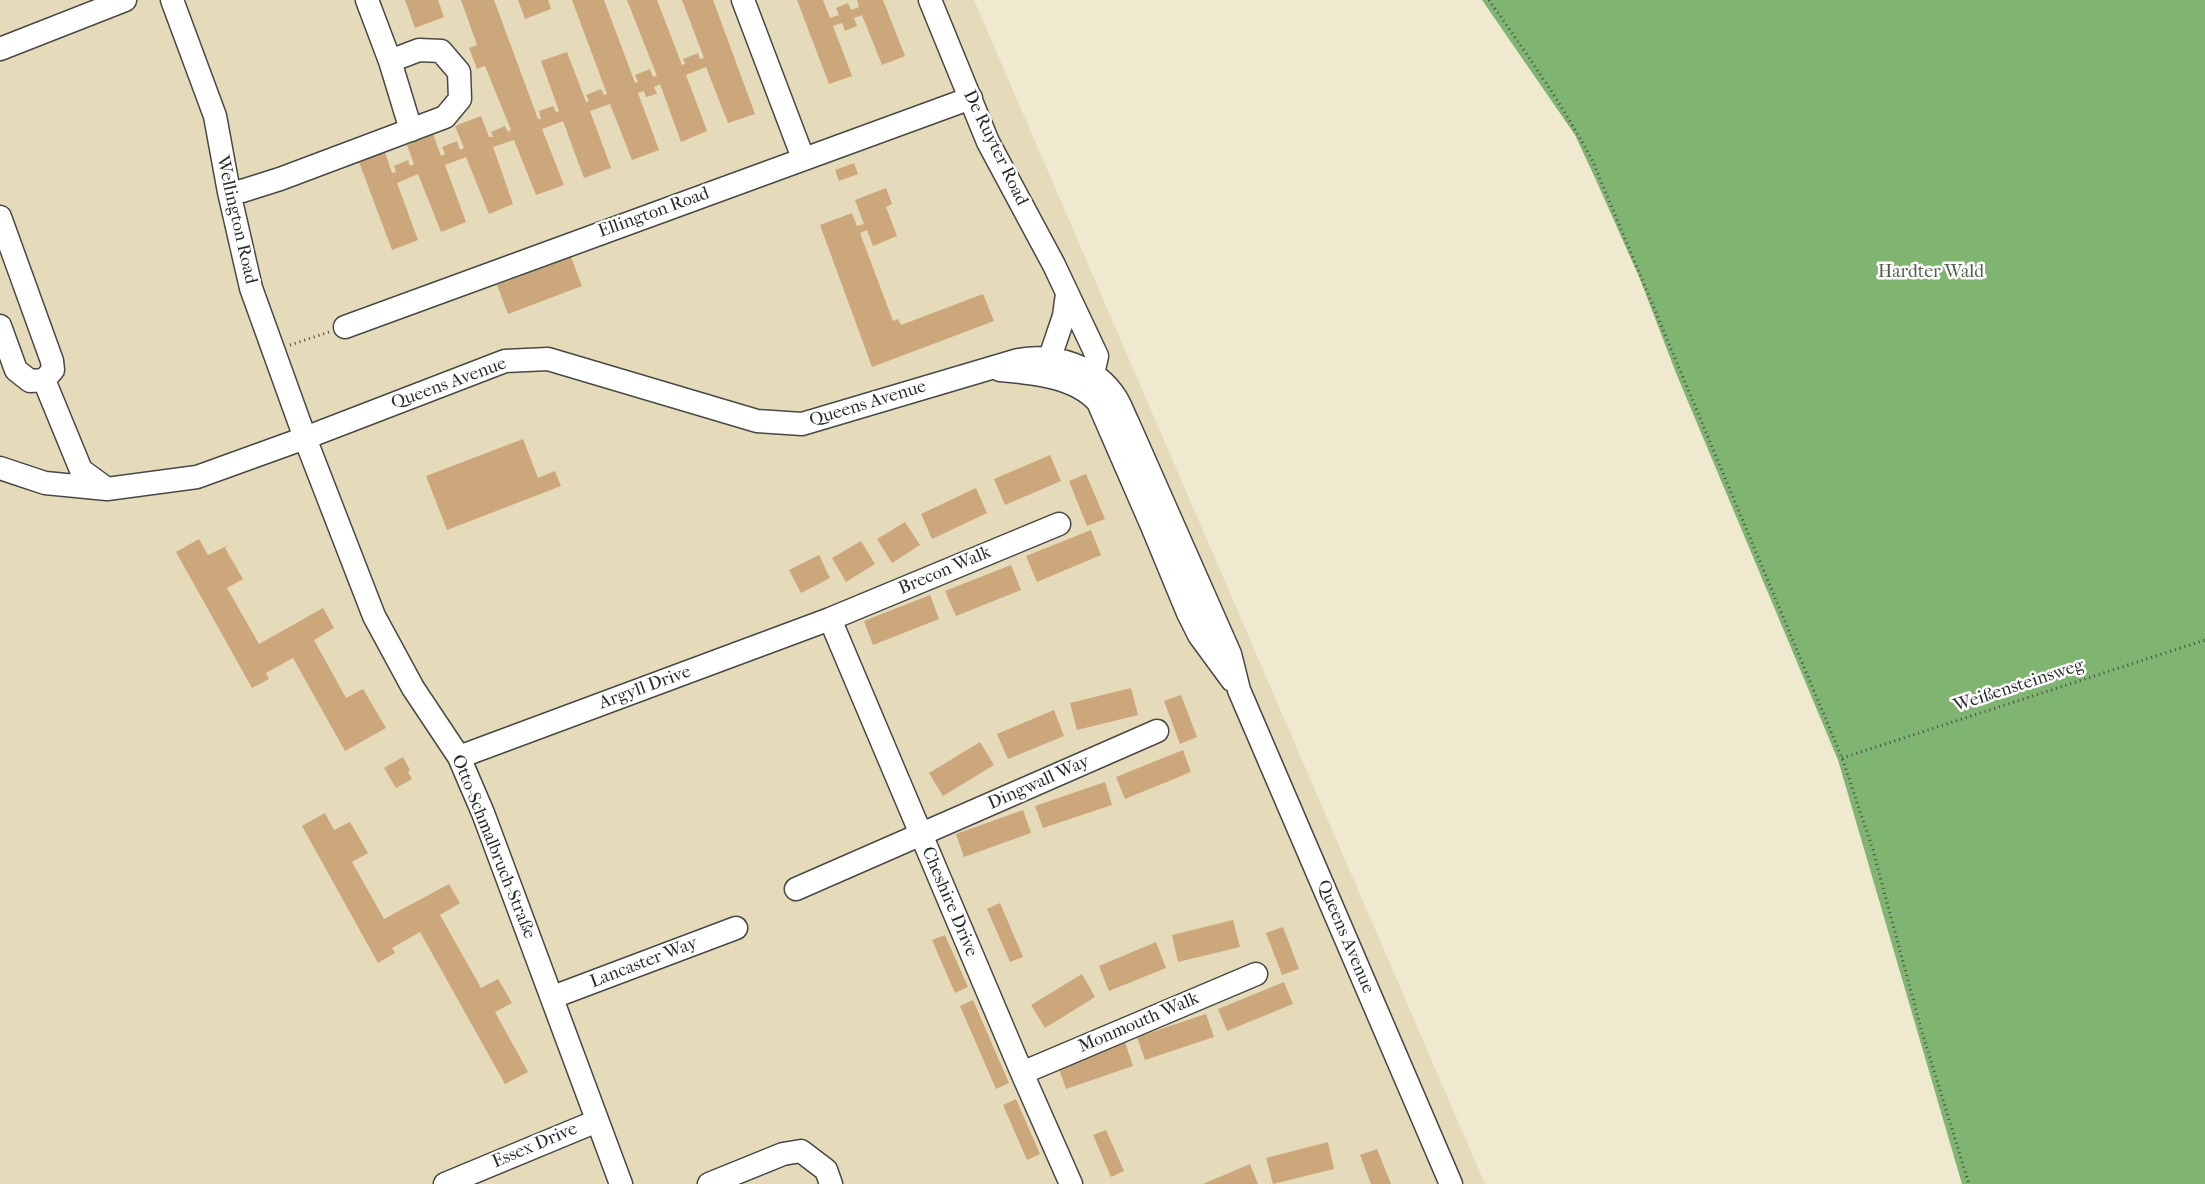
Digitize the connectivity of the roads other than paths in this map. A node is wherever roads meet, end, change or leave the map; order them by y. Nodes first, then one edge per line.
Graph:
1 (125, 0) edge
2 (172, 0) edge
3 (367, 0) edge
4 (743, 0) edge
5 (930, 0) edge
6 (0, 49) edge
7 (390, 61) junction
8 (970, 98) junction
9 (411, 130) junction
10 (803, 158) junction
11 (228, 192) junction
12 (0, 217) edge
13 (1067, 294) junction
14 (0, 326) edge
15 (345, 327) road end
16 (1047, 368) junction
17 (44, 380) junction
18 (1089, 382) junction
19 (305, 438) junction
20 (0, 468) edge
21 (107, 489) junction
22 (1059, 524) dead end
23 (830, 619) junction
24 (1157, 731) dead end
25 (459, 757) junction
26 (921, 835) junction
27 (796, 889) dead end
28 (736, 928) dead end
29 (1256, 974) dead end
30 (553, 997) junction
31 (1022, 1073) junction
32 (597, 1120) junction
33 (445, 1184) edge
34 (621, 1184) edge
35 (709, 1184) edge
36 (831, 1184) edge
37 (1070, 1184) edge
38 (1451, 1184) edge

1 - 6 lane
2 - 11 lane, Wellington Road
3 - 7 lane
4 - 10 lane
5 - 8 lane, De Ruyter Road
7 - 9 lane
7 - 9 lane
8 - 10 lane, Ellington Road
8 - 13 lane, De Ruyter Road
9 - 11 lane
10 - 15 lane, Ellington Road
11 - 19 lane, Wellington Road
12 - 17 lane
13 - 16 lane
13 - 18 lane, De Ruyter Road
14 - 17 lane
16 - 18 lane, Queens Avenue
16 - 19 lane, Queens Avenue
17 - 21 lane
18 - 38 lane, Queens Avenue
19 - 21 lane, Queens Avenue
19 - 25 lane, Otto-Schmalbruch-Straße
20 - 21 lane, Queens Avenue
22 - 23 lane, Brecon Walk
23 - 25 lane, Argyll Drive
23 - 26 lane, Cheshire Drive
24 - 26 lane, Dingwall Way
25 - 30 lane, Otto-Schmalbruch-Straße
26 - 27 lane, Dingwall Way
26 - 31 lane, Cheshire Drive
28 - 30 lane, Lancaster Way
29 - 31 lane, Monmouth Walk
30 - 32 lane, Otto-Schmalbruch-Straße
31 - 37 lane, Cheshire Drive
32 - 33 lane, Essex Drive
32 - 34 lane, Otto-Schmalbruch-Straße
35 - 36 lane

